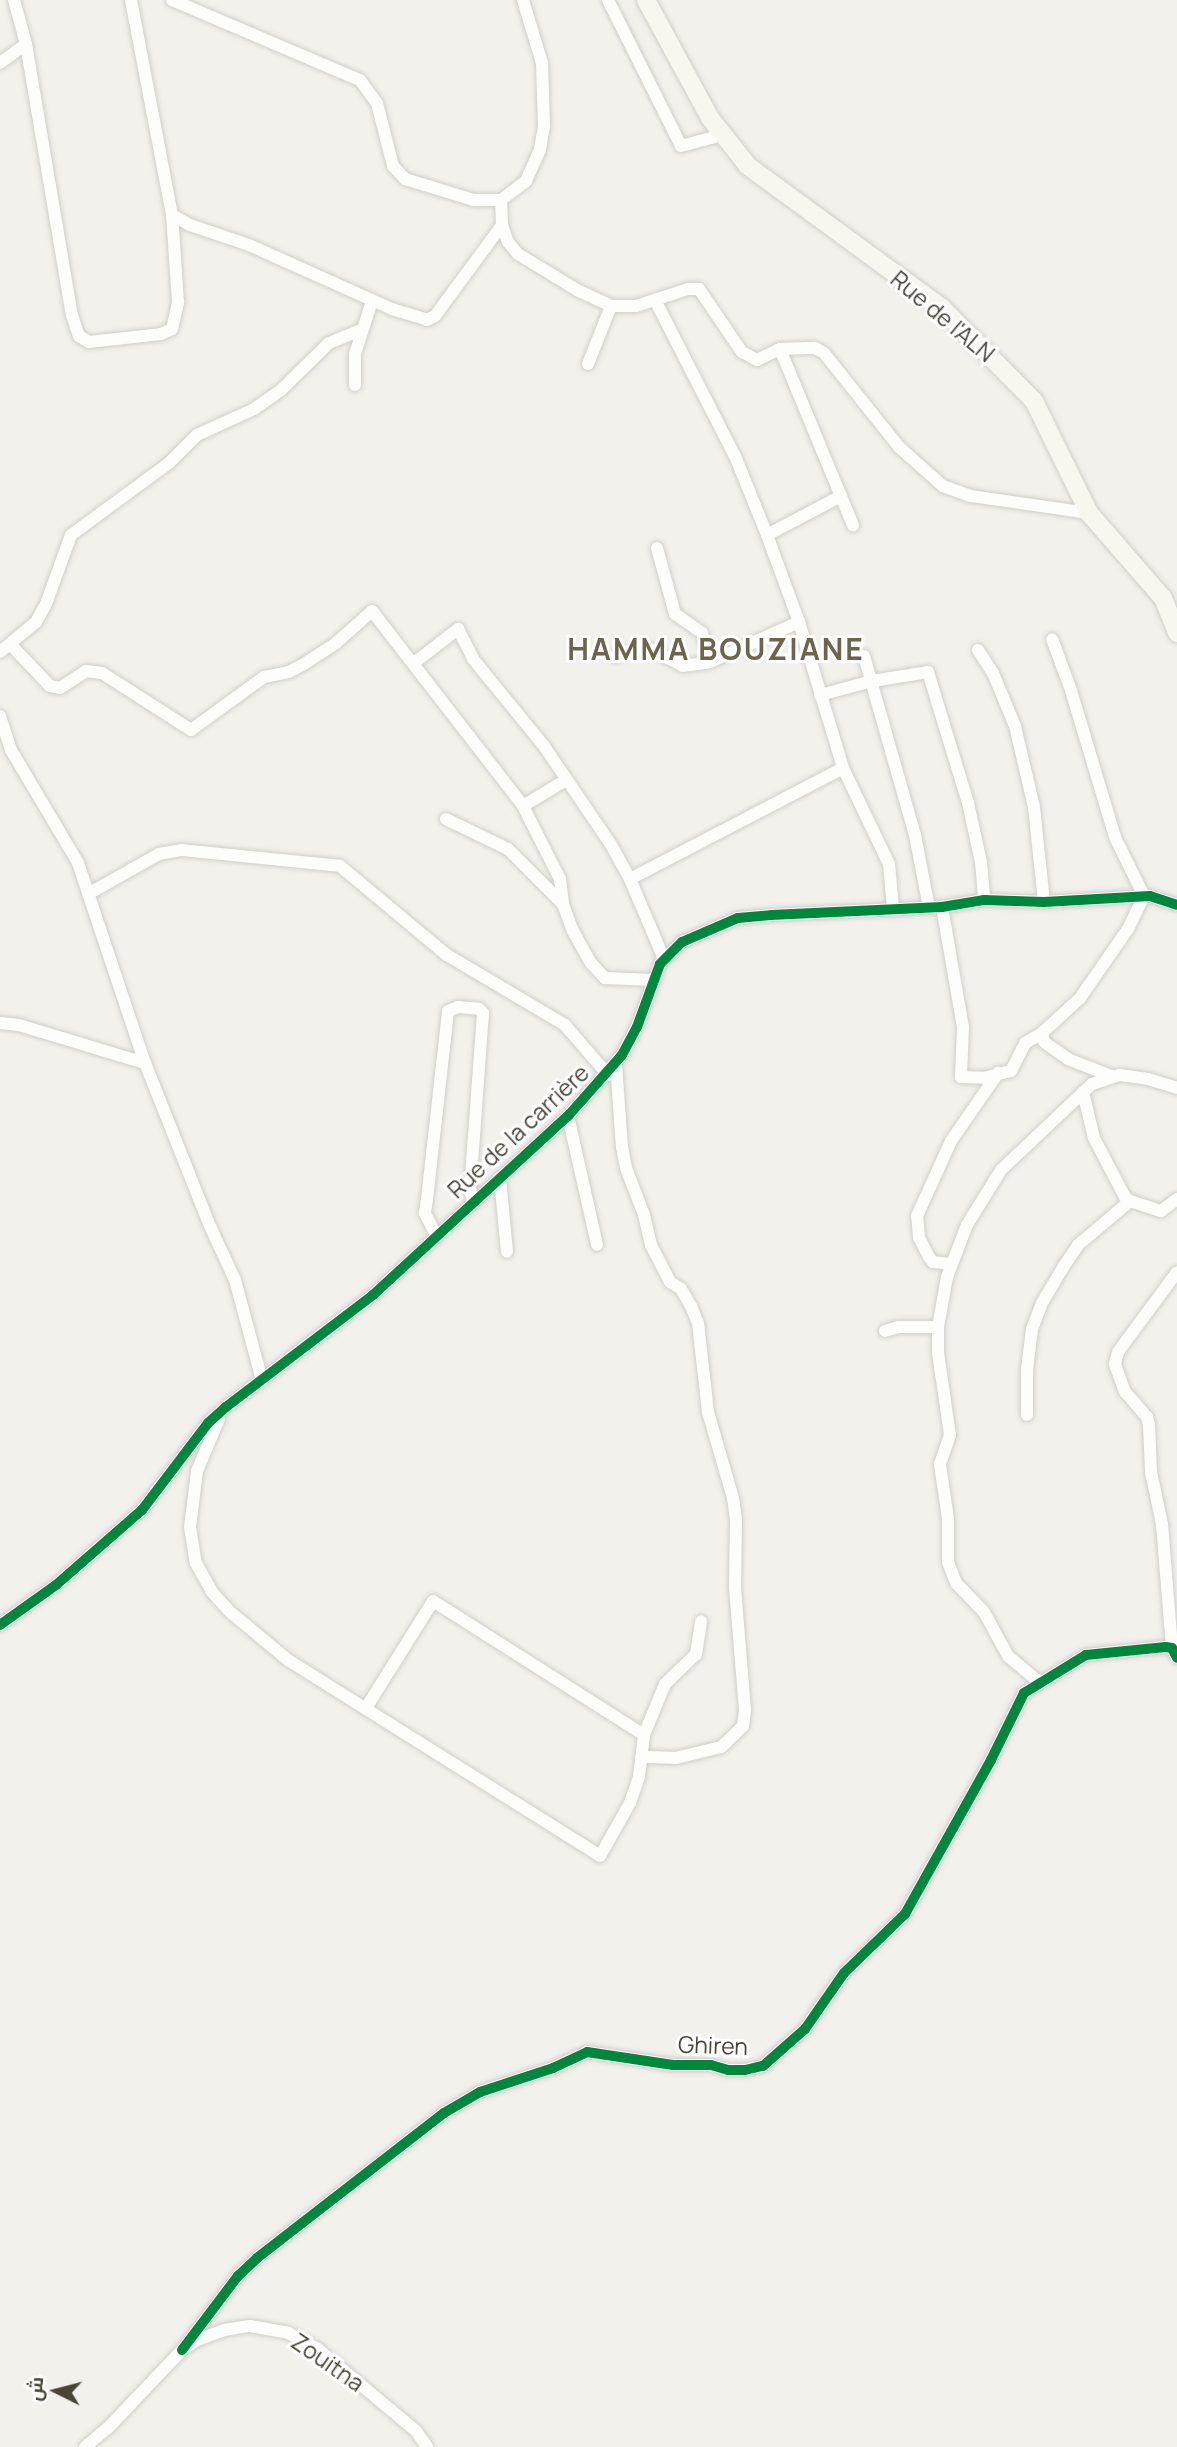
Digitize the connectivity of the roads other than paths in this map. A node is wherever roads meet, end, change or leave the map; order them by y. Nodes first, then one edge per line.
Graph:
1 (14, 0) edge
2 (131, 0) edge
3 (172, 0) edge
4 (523, 0) edge
5 (608, 0) edge
6 (646, 0) edge
7 (26, 44) junction
8 (0, 63) edge
9 (722, 135) junction
10 (501, 200) junction
11 (172, 215) junction
12 (502, 225) junction
13 (655, 300) junction
14 (372, 301) junction
15 (611, 306) junction
16 (362, 330) junction
17 (780, 349) junction
18 (588, 364) dead end
19 (355, 386) dead end
20 (841, 496) junction
21 (1089, 513) junction
22 (853, 525) dead end
23 (767, 535) junction
24 (657, 548) dead end
25 (800, 621) junction
26 (1177, 633) edge
27 (1052, 639) dead end
28 (5, 648) edge
29 (978, 650) dead end
30 (615, 656) dead end
31 (864, 656) dead end
32 (709, 662) junction
33 (414, 663) junction
34 (872, 681) junction
35 (820, 695) junction
36 (0, 716) edge
37 (843, 768) junction
38 (566, 780) junction
39 (523, 806) junction
40 (446, 819) dead end
41 (630, 879) junction
42 (88, 894) junction
43 (1144, 896) junction
44 (984, 900) junction
45 (1044, 902) junction
46 (563, 904) junction
47 (1177, 905) edge
48 (893, 908) junction
49 (935, 908) junction
50 (664, 960) junction
51 (653, 979) junction
52 (0, 1023) edge
53 (1042, 1033) junction
54 (145, 1063) junction
55 (612, 1069) junction
56 (998, 1073) junction
57 (1111, 1076) junction
58 (1177, 1088) edge
59 (1083, 1093) junction
60 (568, 1116) junction
61 (500, 1178) junction
62 (1177, 1199) edge
63 (1130, 1201) junction
64 (473, 1202) junction
65 (436, 1235) junction
66 (597, 1245) dead end
67 (507, 1252) dead end
68 (951, 1264) junction
69 (1177, 1272) edge
70 (938, 1327) junction
71 (885, 1331) dead end
72 (262, 1380) junction
73 (229, 1405) junction
74 (1027, 1415) dead end
75 (701, 1620) dead end
76 (0, 1625) edge
77 (1174, 1653) edge
78 (1039, 1682) junction
79 (366, 1708) junction
80 (644, 1735) junction
81 (641, 1757) junction
82 (182, 2350) junction
83 (85, 2447) edge
84 (427, 2447) edge

1 - 7 street
2 - 11 street
3 - 10 street
4 - 10 street
5 - 9 street
6 - 9 main road, Rue de l'ALN
7 - 8 street
7 - 11 street
9 - 21 main road, Rue de l'ALN
10 - 12 street
11 - 14 street
12 - 14 street
12 - 15 street
13 - 15 street
13 - 17 street
13 - 23 street
14 - 16 street
15 - 18 street
16 - 19 street
16 - 28 street
17 - 20 street
17 - 21 street
20 - 22 street
20 - 23 street
21 - 26 main road, Rue de l'ALN
23 - 25 street
24 - 32 street
25 - 32 street
25 - 35 street
27 - 43 street
28 - 33 street
29 - 45 street
30 - 32 street
31 - 34 street
33 - 38 street
33 - 39 street
34 - 35 street
34 - 44 street
34 - 49 street
35 - 37 street
36 - 42 street
37 - 41 street
37 - 48 street
38 - 39 street
38 - 41 street
39 - 46 street
40 - 46 street
41 - 50 street
42 - 54 street
42 - 55 street
43 - 45 street, Rue de la carrière
43 - 47 street, Rue de la carrière
43 - 53 street
44 - 45 street, Rue de la carrière
44 - 49 street, Rue de la carrière
46 - 51 street
48 - 49 street, Rue de la carrière
48 - 50 street, Rue de la carrière
49 - 56 street
50 - 51 street, Rue de la carrière
51 - 55 street, Rue de la carrière
52 - 54 street
53 - 56 street
53 - 57 street
54 - 72 street
55 - 60 street, Rue de la carrière
55 - 81 street
56 - 68 street
57 - 58 street
57 - 59 street
59 - 63 street
59 - 68 street
60 - 61 street, Rue de la carrière
60 - 66 street
61 - 64 street, Rue de la carrière
61 - 67 street
62 - 63 street
63 - 74 street
64 - 65 street, Rue de la carrière
64 - 65 street
65 - 72 street, Rue de la carrière
68 - 70 street
69 - 77 street
70 - 71 street
70 - 78 street
72 - 73 street, Rue de la carrière
73 - 76 street, Rue de la carrière
73 - 79 street
75 - 80 street
77 - 78 street, Ghiren
78 - 82 street, Ghiren
79 - 80 street
79 - 81 street
80 - 81 street
82 - 83 street, Zouitna
82 - 84 street, Zouitna

